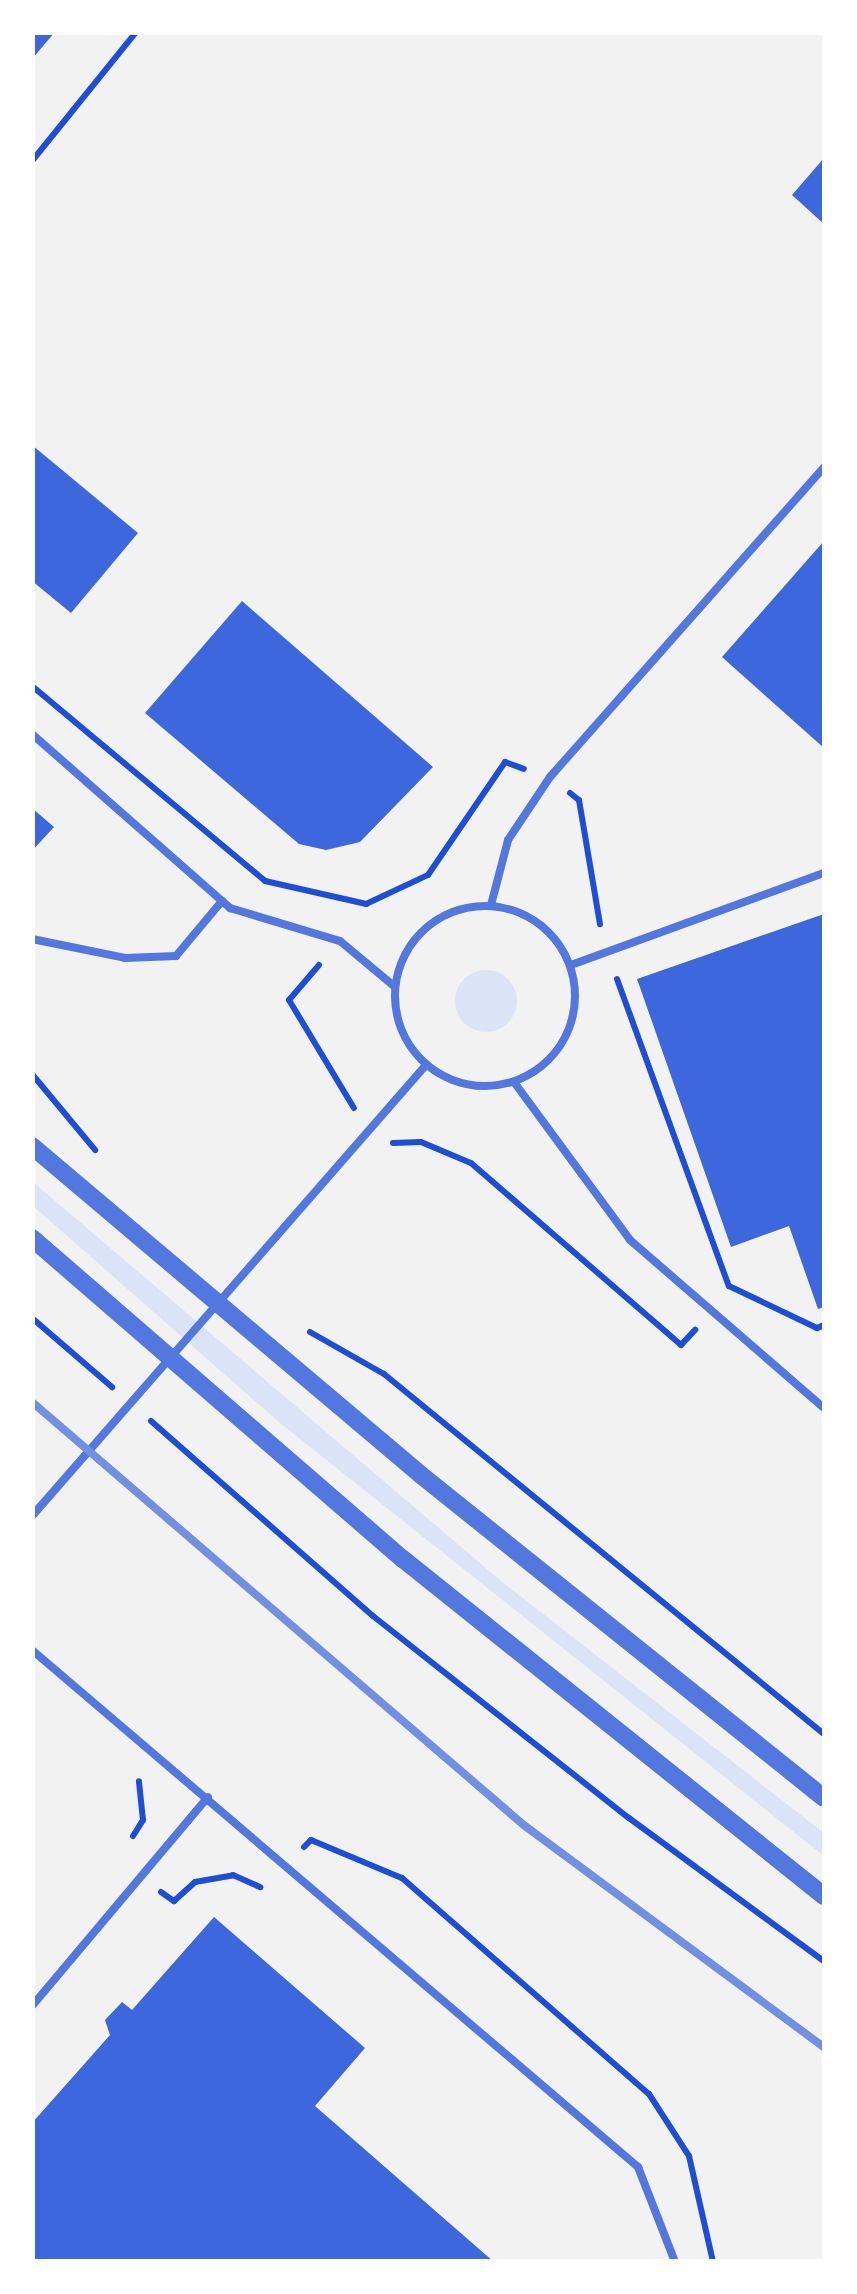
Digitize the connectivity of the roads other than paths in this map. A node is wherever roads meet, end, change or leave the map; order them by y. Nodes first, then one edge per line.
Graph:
1 (824, 467) edge
2 (32, 734) edge
3 (824, 873) edge
4 (222, 901) junction
5 (491, 905) junction
6 (32, 940) edge
7 (571, 965) junction
8 (394, 986) junction
9 (426, 1065) junction
10 (514, 1082) junction
11 (32, 1146) edge
12 (32, 1238) edge
13 (824, 1408) edge
14 (32, 1516) edge
15 (32, 1650) edge
16 (208, 1798) junction
17 (824, 1798) edge
18 (824, 1896) edge
19 (32, 2006) edge
20 (675, 2262) edge

1 - 5 lane
2 - 4 lane
3 - 7 lane
4 - 6 lane
4 - 8 lane
5 - 7 lane
5 - 8 lane
7 - 10 lane
8 - 9 lane
9 - 10 lane
9 - 14 lane
10 - 13 lane
11 - 17 street
12 - 18 street
15 - 16 lane
16 - 19 lane
16 - 20 lane

